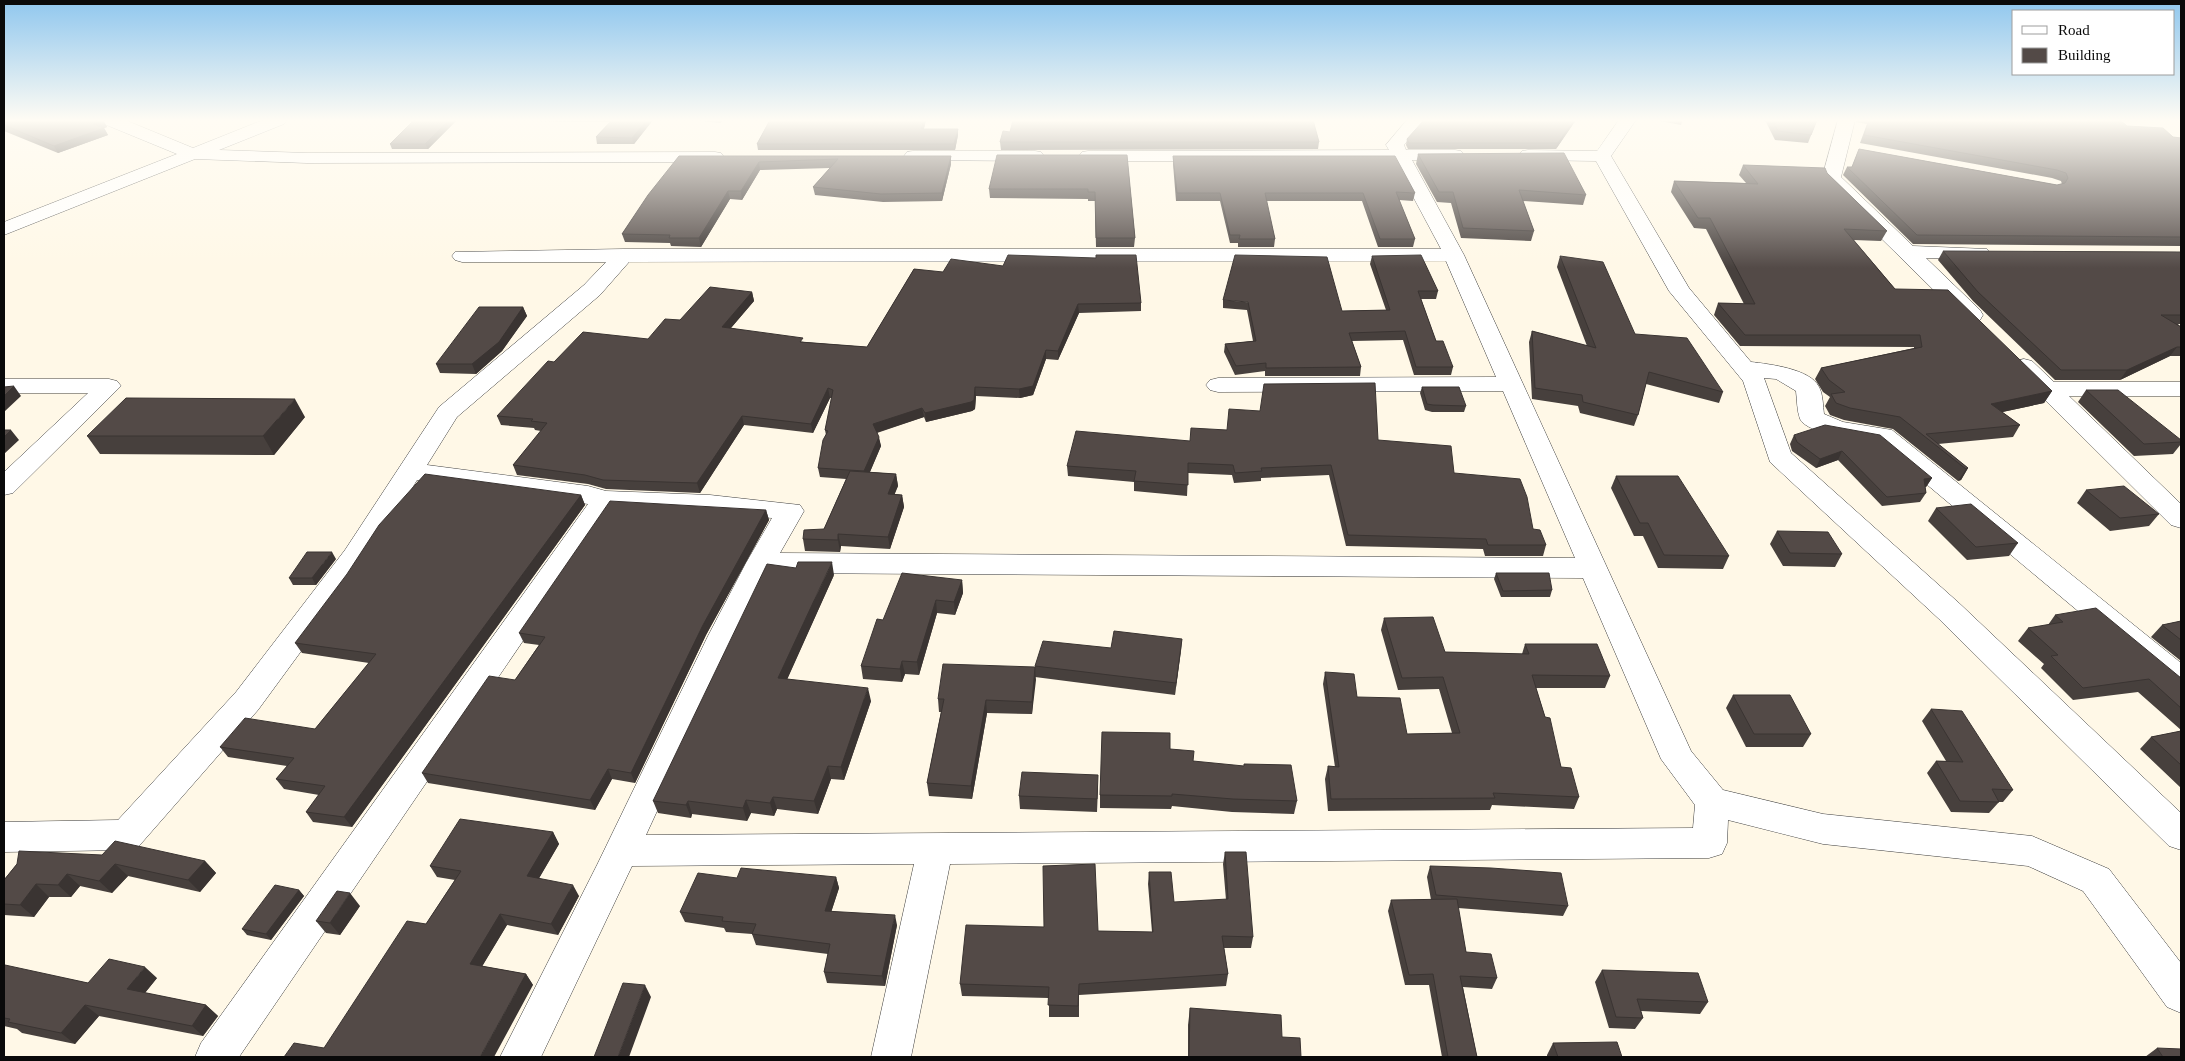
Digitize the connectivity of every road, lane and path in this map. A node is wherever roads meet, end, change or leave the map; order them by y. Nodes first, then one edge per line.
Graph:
1 (154, 170) edge
2 (1409, 170) edge
3 (1610, 170) edge
4 (1836, 170) edge
5 (4, 229) edge
6 (1908, 252) junction
7 (1996, 253) edge
8 (624, 255) junction
9 (1454, 255) junction
10 (462, 256) dead end
11 (1985, 327) edge
12 (2013, 355) edge
13 (1744, 368) junction
14 (1512, 384) junction
15 (1218, 385) dead end
16 (4, 386) edge
17 (2048, 389) junction
18 (2181, 389) edge
19 (409, 471) junction
20 (4, 486) edge
21 (605, 500) junction
22 (2181, 519) edge
23 (760, 564) junction
24 (1594, 568) junction
25 (2181, 680) edge
26 (1712, 802) junction
27 (2181, 835) edge
28 (4, 837) edge
29 (935, 848) junction
30 (621, 851) junction
31 (2181, 994) edge
32 (215, 1057) edge
33 (520, 1057) edge
34 (890, 1057) edge

1 - 5 street
2 - 9 street
3 - 13 street
4 - 6 street
6 - 7 street
6 - 11 street
8 - 9 street
8 - 10 street
8 - 19 street
9 - 14 street
12 - 17 street
13 - 25 street
13 - 27 street
14 - 15 street
14 - 24 street
16 - 20 street
17 - 18 street
17 - 22 street
19 - 21 street
19 - 28 street
21 - 23 street
21 - 32 street
23 - 24 street
23 - 30 street
24 - 26 street
26 - 29 street
26 - 31 street
29 - 30 street
29 - 34 street
30 - 33 street

